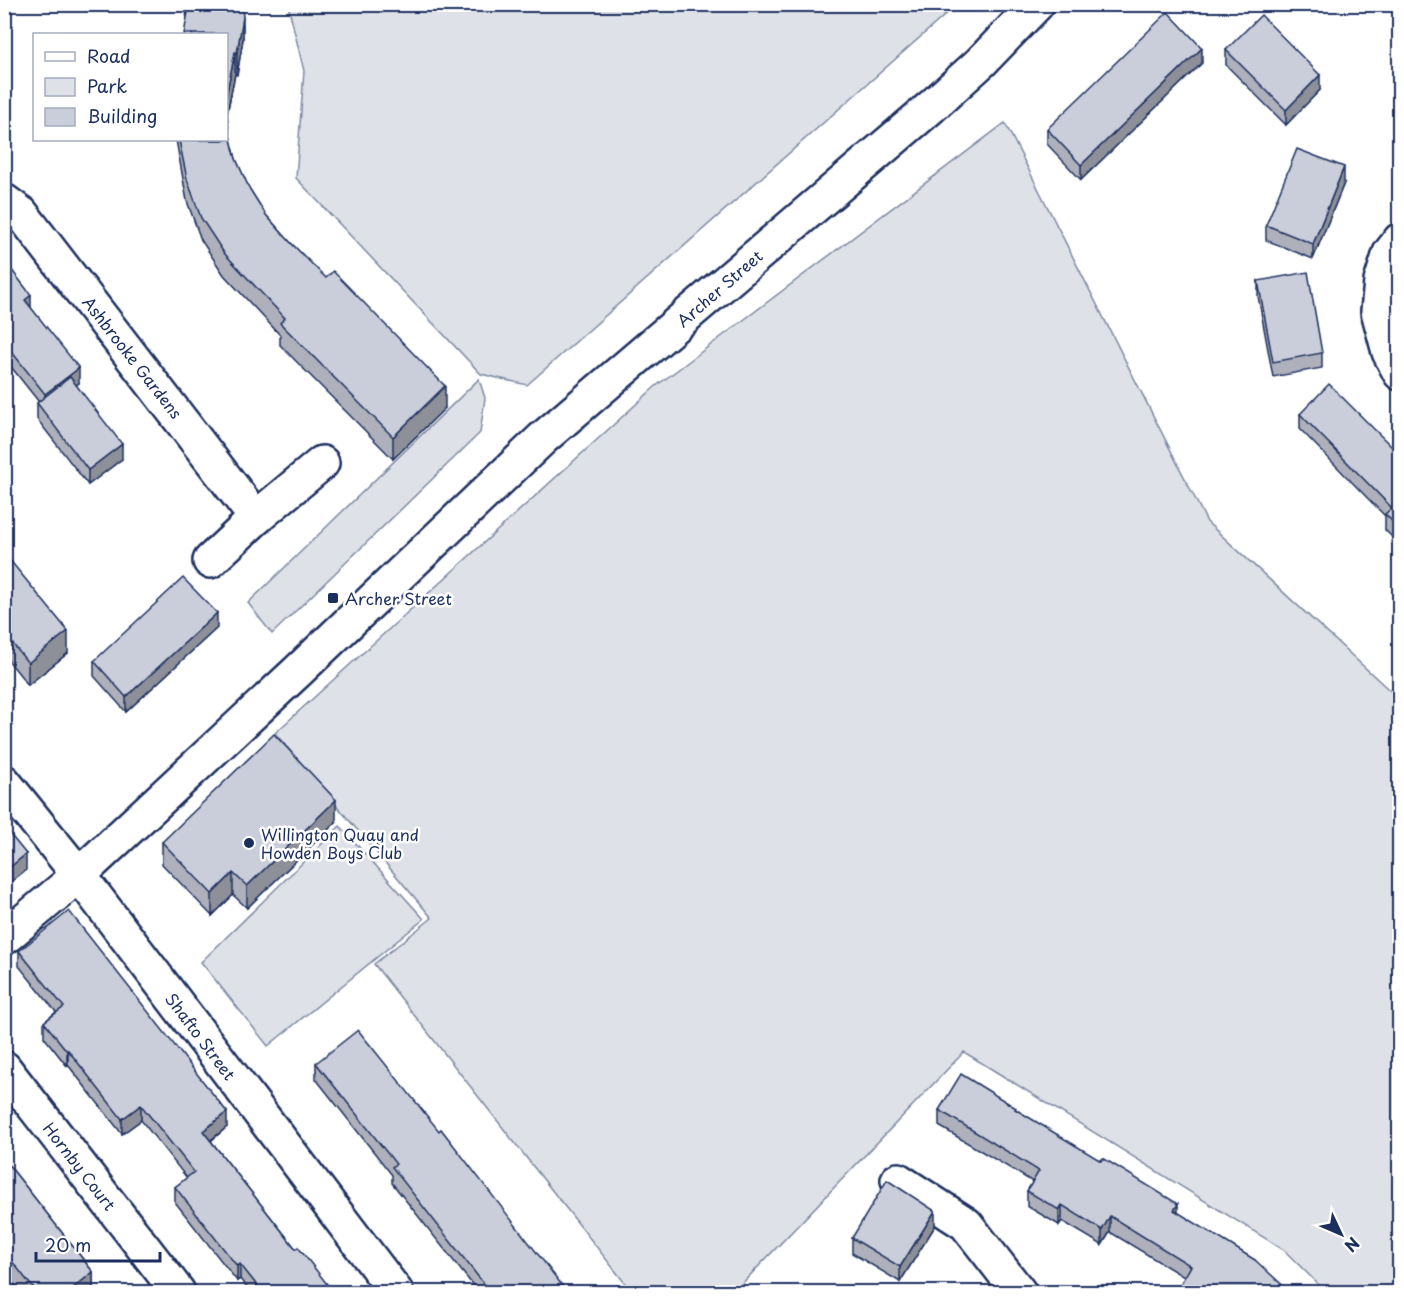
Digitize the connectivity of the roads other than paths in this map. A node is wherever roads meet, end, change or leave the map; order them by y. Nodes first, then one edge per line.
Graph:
1 (1037, 4) edge
2 (4, 201) edge
3 (1400, 240) edge
4 (1400, 373) edge
5 (322, 463) dead end
6 (256, 518) junction
7 (210, 561) dead end
8 (4, 782) edge
9 (79, 875) junction
10 (4, 938) edge
11 (4, 1068) edge
12 (898, 1180) dead end
13 (178, 1293) edge
14 (396, 1293) edge
15 (1019, 1293) edge

1 - 9 street, Archer Street
2 - 6 street, Ashbrooke Gardens
3 - 4 street
5 - 6 street
6 - 7 street
8 - 9 street, Shafto Street
9 - 10 street, Archer Street
9 - 14 street, Shafto Street
11 - 13 street, Hornby Court
12 - 15 street

